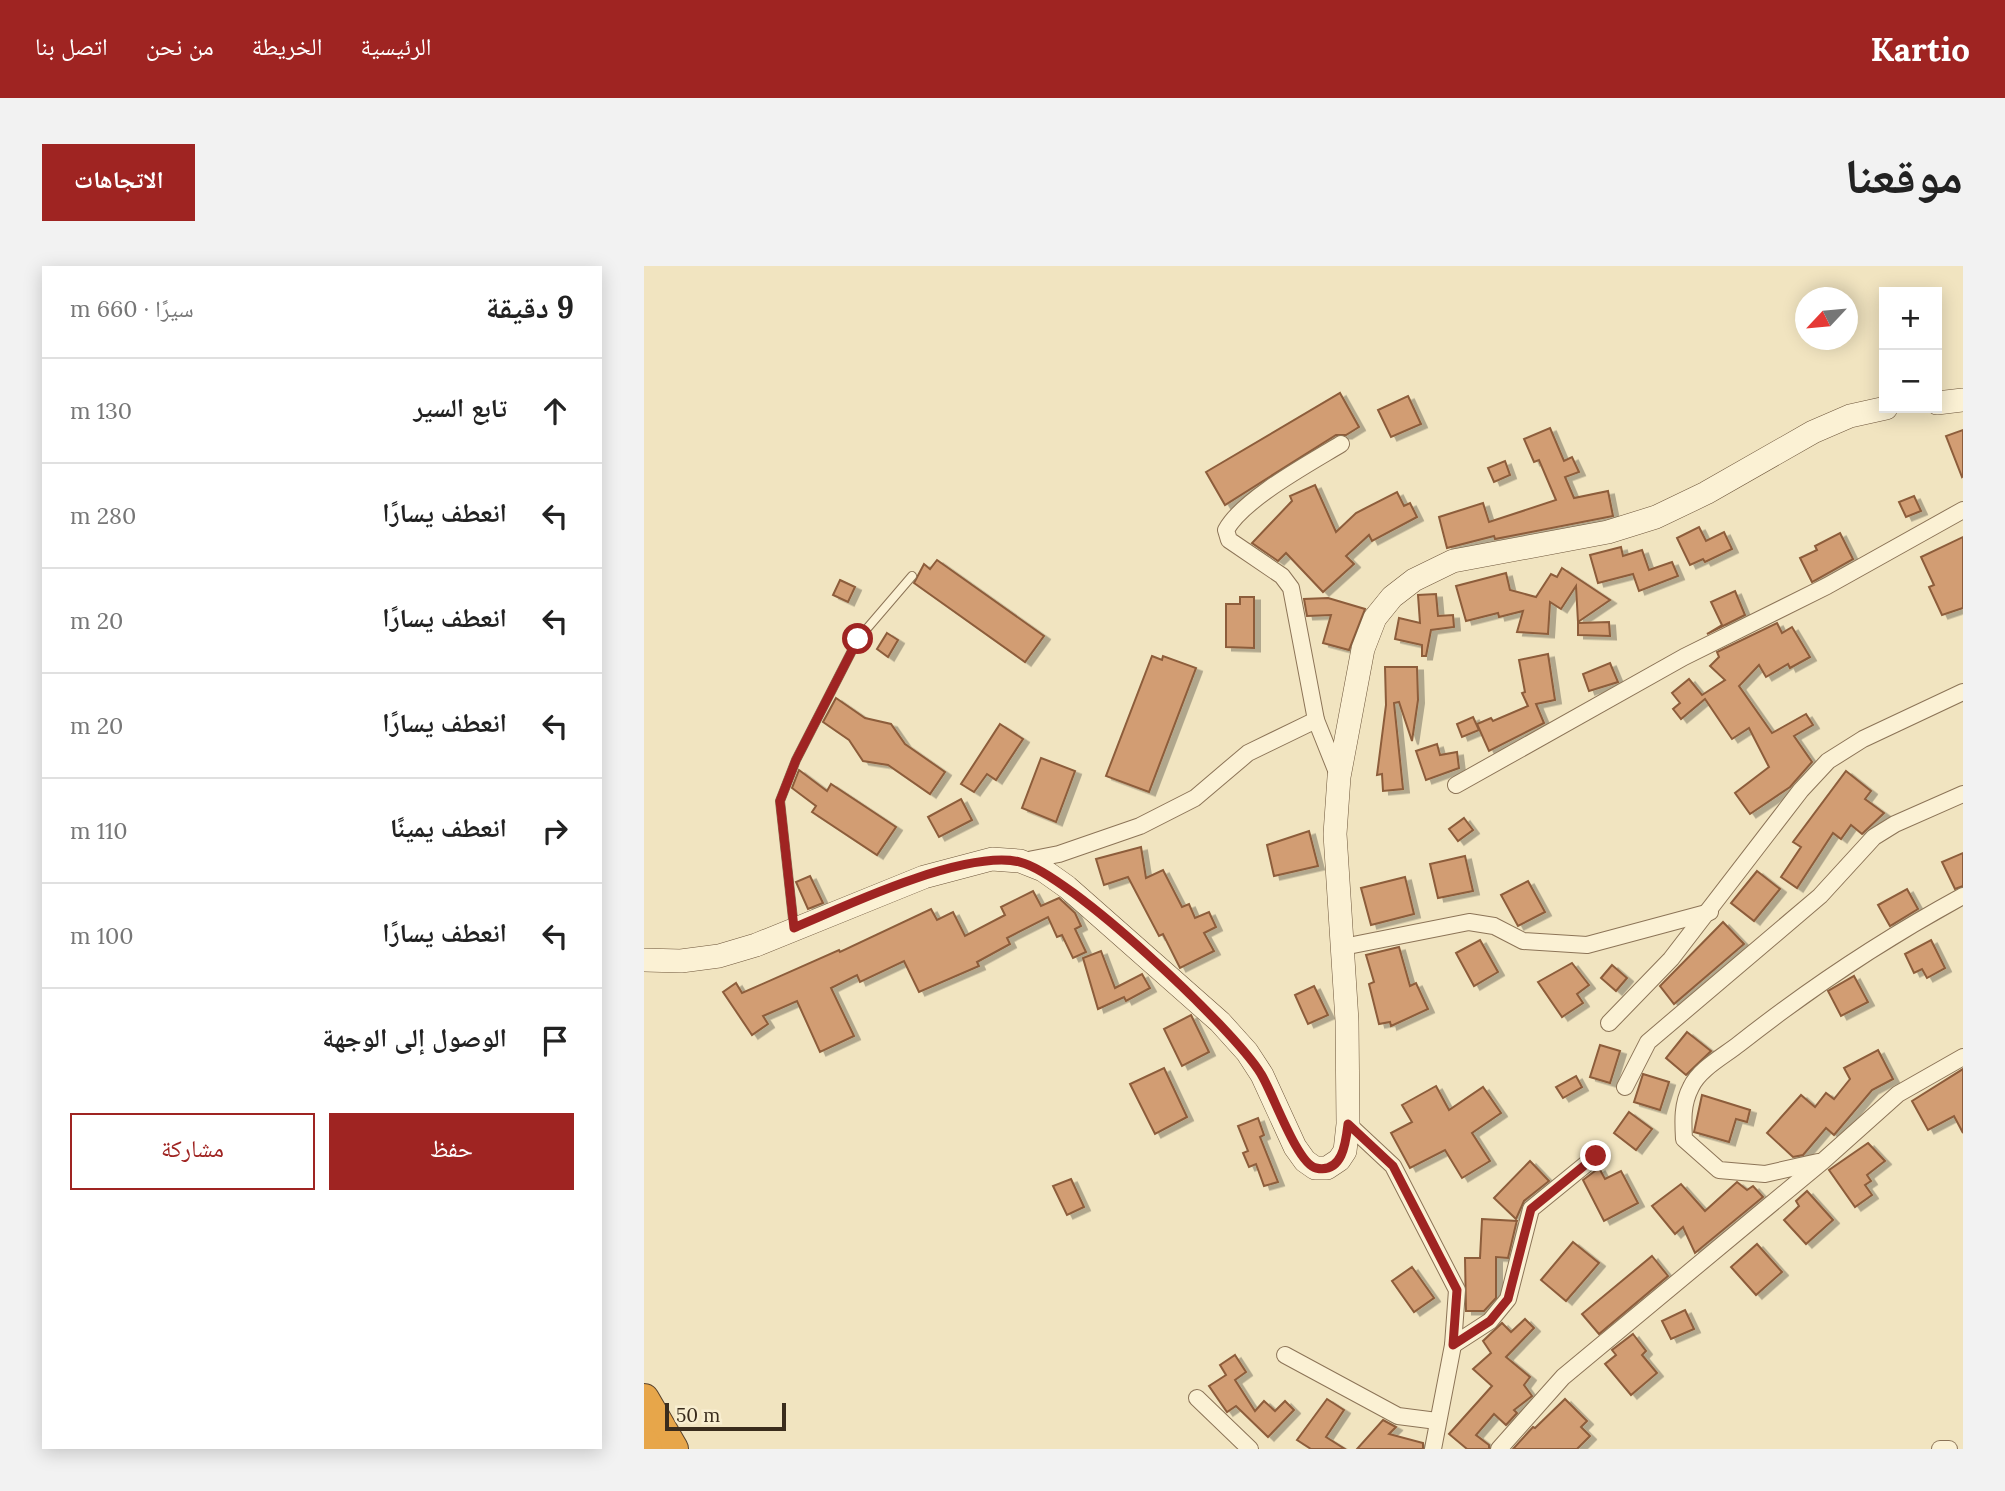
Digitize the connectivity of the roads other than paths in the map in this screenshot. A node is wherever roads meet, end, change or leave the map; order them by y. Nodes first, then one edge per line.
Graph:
1 (1963, 400) edge
2 (1942, 402) edge
3 (1879, 410) edge
4 (1340, 444) dead end
5 (1963, 510) edge
6 (912, 576) dead end
7 (1963, 692) edge
8 (1316, 720) junction
9 (1339, 777) junction
10 (1456, 785) dead end
11 (1963, 794) edge
12 (1020, 862) junction
13 (1963, 896) edge
14 (1710, 912) junction
15 (794, 928) junction
16 (1343, 947) junction
17 (644, 960) edge
18 (1609, 1023) dead end
19 (1963, 1057) edge
20 (1625, 1087) dead end
21 (1348, 1124) junction
22 (1596, 1156) dead end
23 (1823, 1161) junction
24 (1453, 1345) junction
25 (1285, 1355) dead end
26 (1196, 1398) dead end
27 (644, 1399) edge
28 (1437, 1421) junction
29 (644, 1443) edge
30 (647, 1449) edge
31 (673, 1449) edge
32 (1250, 1449) edge
33 (1433, 1449) edge
34 (1499, 1449) edge
35 (1940, 1449) edge
36 (1949, 1449) edge

1 - 2 main road
3 - 9 main road
4 - 8 street
5 - 10 street
6 - 15 lane
7 - 14 street
8 - 9 street
8 - 12 street
9 - 16 main road
11 - 20 street
12 - 15 main road
12 - 21 main road
13 - 23 street
14 - 16 street
14 - 18 street
15 - 17 main road
16 - 21 main road
19 - 23 street
21 - 24 street
22 - 24 street
23 - 34 street
24 - 28 street
25 - 28 street
26 - 32 street
27 - 31 highway
28 - 33 street
29 - 30 highway
35 - 36 street

